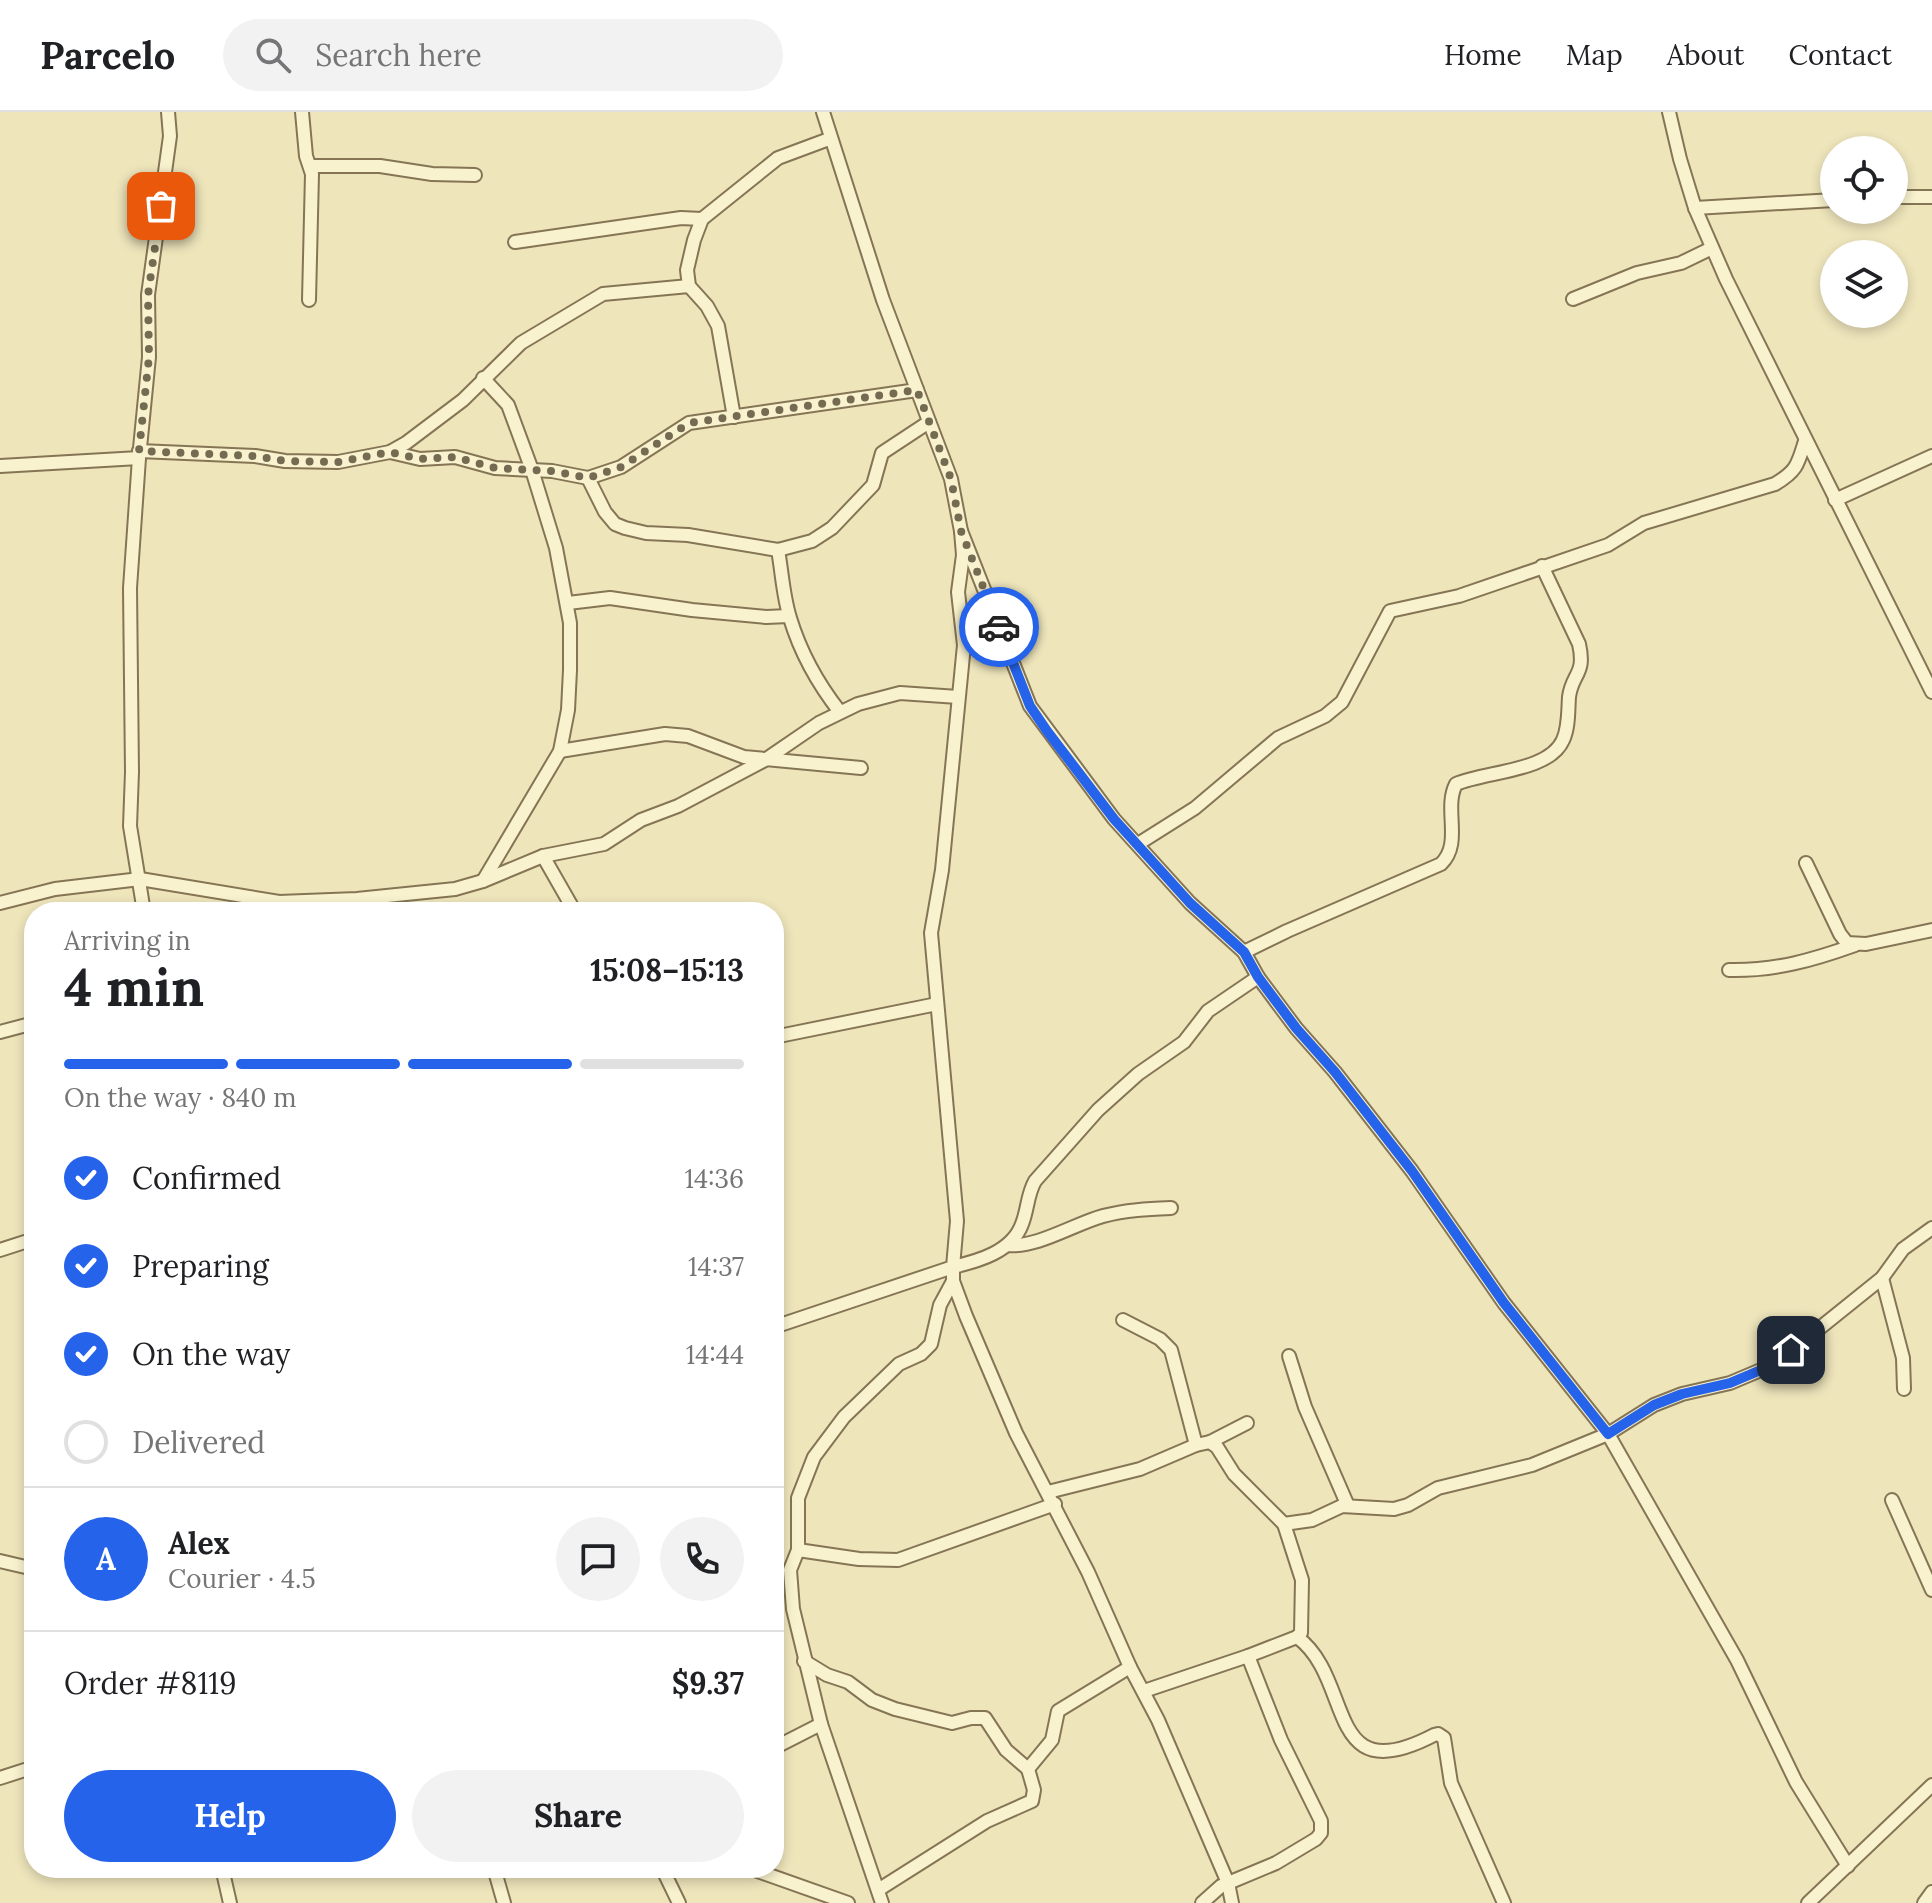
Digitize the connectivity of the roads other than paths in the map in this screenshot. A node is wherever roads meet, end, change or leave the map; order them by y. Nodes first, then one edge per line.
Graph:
1 (168, 112) edge
2 (302, 112) edge
3 (823, 112) edge
4 (1669, 112) edge
5 (829, 139) junction
6 (310, 166) junction
7 (475, 175) dead end
8 (1908, 197) edge
9 (1932, 197) edge
10 (1820, 201) edge
11 (1695, 208) junction
12 (702, 219) junction
13 (515, 242) dead end
14 (1712, 248) junction
15 (689, 286) junction
16 (1573, 299) dead end
17 (309, 300) dead end
18 (483, 378) junction
19 (917, 390) junction
20 (734, 417) junction
21 (929, 422) junction
22 (1805, 441) junction
23 (390, 452) junction
24 (139, 454) junction
25 (1932, 456) edge
26 (0, 466) edge
27 (532, 470) junction
28 (588, 478) junction
29 (1835, 500) junction
30 (961, 531) junction
31 (778, 550) junction
32 (1542, 566) junction
33 (568, 603) junction
34 (789, 616) junction
35 (1932, 692) edge
36 (958, 697) junction
37 (840, 712) junction
38 (560, 751) junction
39 (765, 760) junction
40 (861, 768) dead end
41 (1138, 844) junction
42 (543, 856) junction
43 (1806, 863) dead end
44 (140, 879) junction
45 (483, 881) junction
46 (143, 902) edge
47 (569, 902) edge
48 (0, 903) edge
49 (1932, 930) edge
50 (1855, 945) junction
51 (1244, 952) junction
52 (1729, 970) dead end
53 (1258, 977) junction
54 (937, 1004) junction
55 (24, 1026) edge
56 (0, 1032) edge
57 (784, 1035) edge
58 (1171, 1208) dead end
59 (1932, 1228) edge
60 (24, 1242) edge
61 (1008, 1245) junction
62 (0, 1250) edge
63 (953, 1267) junction
64 (1882, 1278) junction
65 (953, 1281) junction
66 (1123, 1320) dead end
67 (784, 1324) edge
68 (1289, 1356) dead end
69 (1904, 1389) dead end
70 (1247, 1423) dead end
71 (1608, 1434) junction
72 (1203, 1444) junction
73 (1052, 1498) junction
74 (1892, 1500) dead end
75 (1348, 1506) junction
76 (1284, 1524) junction
77 (798, 1550) junction
78 (0, 1561) edge
79 (24, 1567) edge
80 (1932, 1590) edge
81 (1297, 1637) junction
82 (1248, 1656) junction
83 (804, 1661) junction
84 (1130, 1667) junction
85 (1144, 1691) junction
86 (821, 1724) junction
87 (784, 1743) edge
88 (1028, 1769) junction
89 (24, 1770) edge
90 (0, 1778) edge
91 (1932, 1785) edge
92 (1848, 1866) junction
93 (224, 1878) edge
94 (497, 1878) edge
95 (667, 1878) edge
96 (777, 1878) edge
97 (1228, 1883) junction
98 (1932, 1892) edge
99 (880, 1897) edge
100 (230, 1903) edge
101 (504, 1903) edge
102 (679, 1903) edge
103 (848, 1903) edge
104 (1202, 1903) edge
105 (1232, 1903) edge
106 (1504, 1903) edge
107 (1808, 1903) edge
108 (1924, 1903) edge

1 - 24 street
2 - 6 street
3 - 5 street
4 - 11 street
5 - 12 street
5 - 19 street
6 - 7 street
6 - 17 street
8 - 9 street
10 - 11 street
11 - 14 street
12 - 13 street
12 - 15 street
14 - 16 street
14 - 22 street
15 - 18 street
15 - 20 street
18 - 23 street
18 - 27 street
19 - 20 street
19 - 21 street
20 - 28 street
21 - 30 street
21 - 31 street
22 - 29 street
22 - 32 street
23 - 24 street
23 - 27 street
24 - 26 street
24 - 44 street
25 - 29 street
27 - 28 street
27 - 33 street
28 - 31 street
29 - 35 street
30 - 36 street
30 - 41 street
31 - 34 street
32 - 41 street
32 - 51 street
33 - 34 street
33 - 38 street
34 - 37 street
36 - 37 street
36 - 54 street
37 - 39 street
38 - 39 street
38 - 45 street
39 - 40 street
39 - 42 street
41 - 51 street
42 - 45 street
42 - 47 street
43 - 50 street
44 - 45 street
44 - 46 street
44 - 48 street
49 - 50 street
50 - 52 street
51 - 53 street
53 - 61 street
53 - 71 street
54 - 57 street
54 - 63 street
55 - 56 street
58 - 61 street
59 - 64 street
60 - 62 street
61 - 63 street
63 - 65 street
63 - 67 street
64 - 69 street
64 - 71 street
65 - 73 street
65 - 77 street
66 - 72 street
68 - 75 street
70 - 72 street
71 - 75 street
71 - 92 street
72 - 73 street
72 - 76 street
73 - 77 street
73 - 84 street
74 - 80 street
75 - 76 street
76 - 81 street
77 - 83 street
78 - 79 street
81 - 82 street
81 - 106 street
82 - 85 street
82 - 97 street
83 - 86 street
83 - 88 street
84 - 85 street
84 - 88 street
85 - 97 street
86 - 87 street
86 - 99 street
88 - 99 street
89 - 90 street
91 - 92 street
92 - 107 street
93 - 100 street
94 - 101 street
95 - 102 street
96 - 103 street
97 - 104 street
97 - 105 street
98 - 108 street

